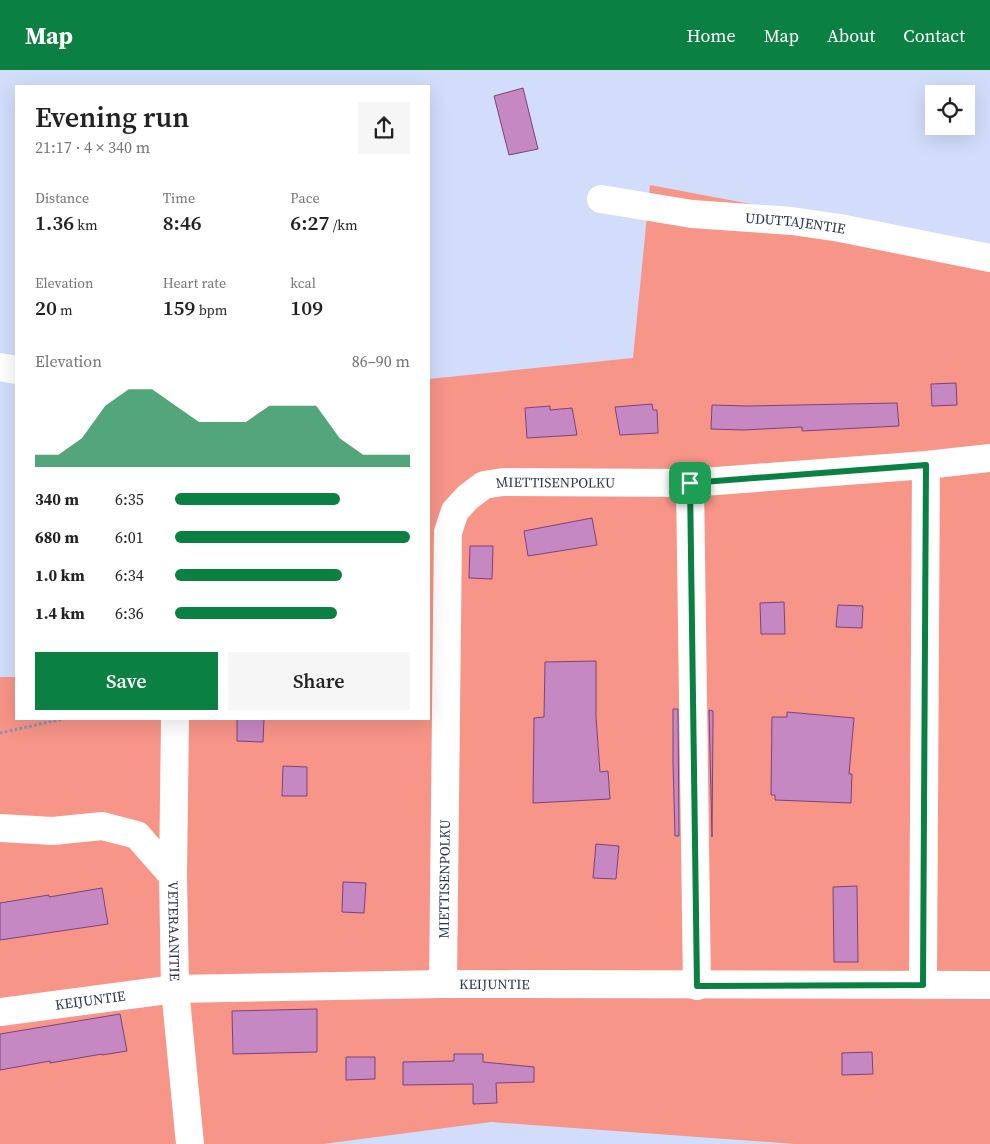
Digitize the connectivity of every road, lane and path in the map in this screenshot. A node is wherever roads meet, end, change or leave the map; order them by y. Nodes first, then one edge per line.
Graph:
1 (601, 199) dead end
2 (990, 258) edge
3 (0, 368) edge
4 (15, 370) edge
5 (990, 458) edge
6 (926, 465) junction
7 (690, 483) junction
8 (58, 720) edge
9 (174, 720) edge
10 (0, 733) edge
11 (0, 828) edge
12 (173, 876) junction
13 (443, 984) junction
14 (923, 985) junction
15 (990, 985) edge
16 (697, 986) junction
17 (175, 989) junction
18 (0, 1012) edge
19 (190, 1144) edge

1 - 2 street, UDUTTAJENTIE
3 - 4 street
5 - 6 street, MIETTISENPOLKU
6 - 7 street, MIETTISENPOLKU
6 - 14 street
7 - 13 street, MIETTISENPOLKU
7 - 16 street
8 - 10 path
9 - 12 street, VETERAANITIE
11 - 12 street
12 - 17 street, VETERAANITIE
13 - 16 street, KEIJUNTIE
13 - 17 street, KEIJUNTIE
14 - 15 street, KEIJUNTIE
14 - 16 street, KEIJUNTIE
17 - 18 street, KEIJUNTIE
17 - 19 street, VETERAANITIE

